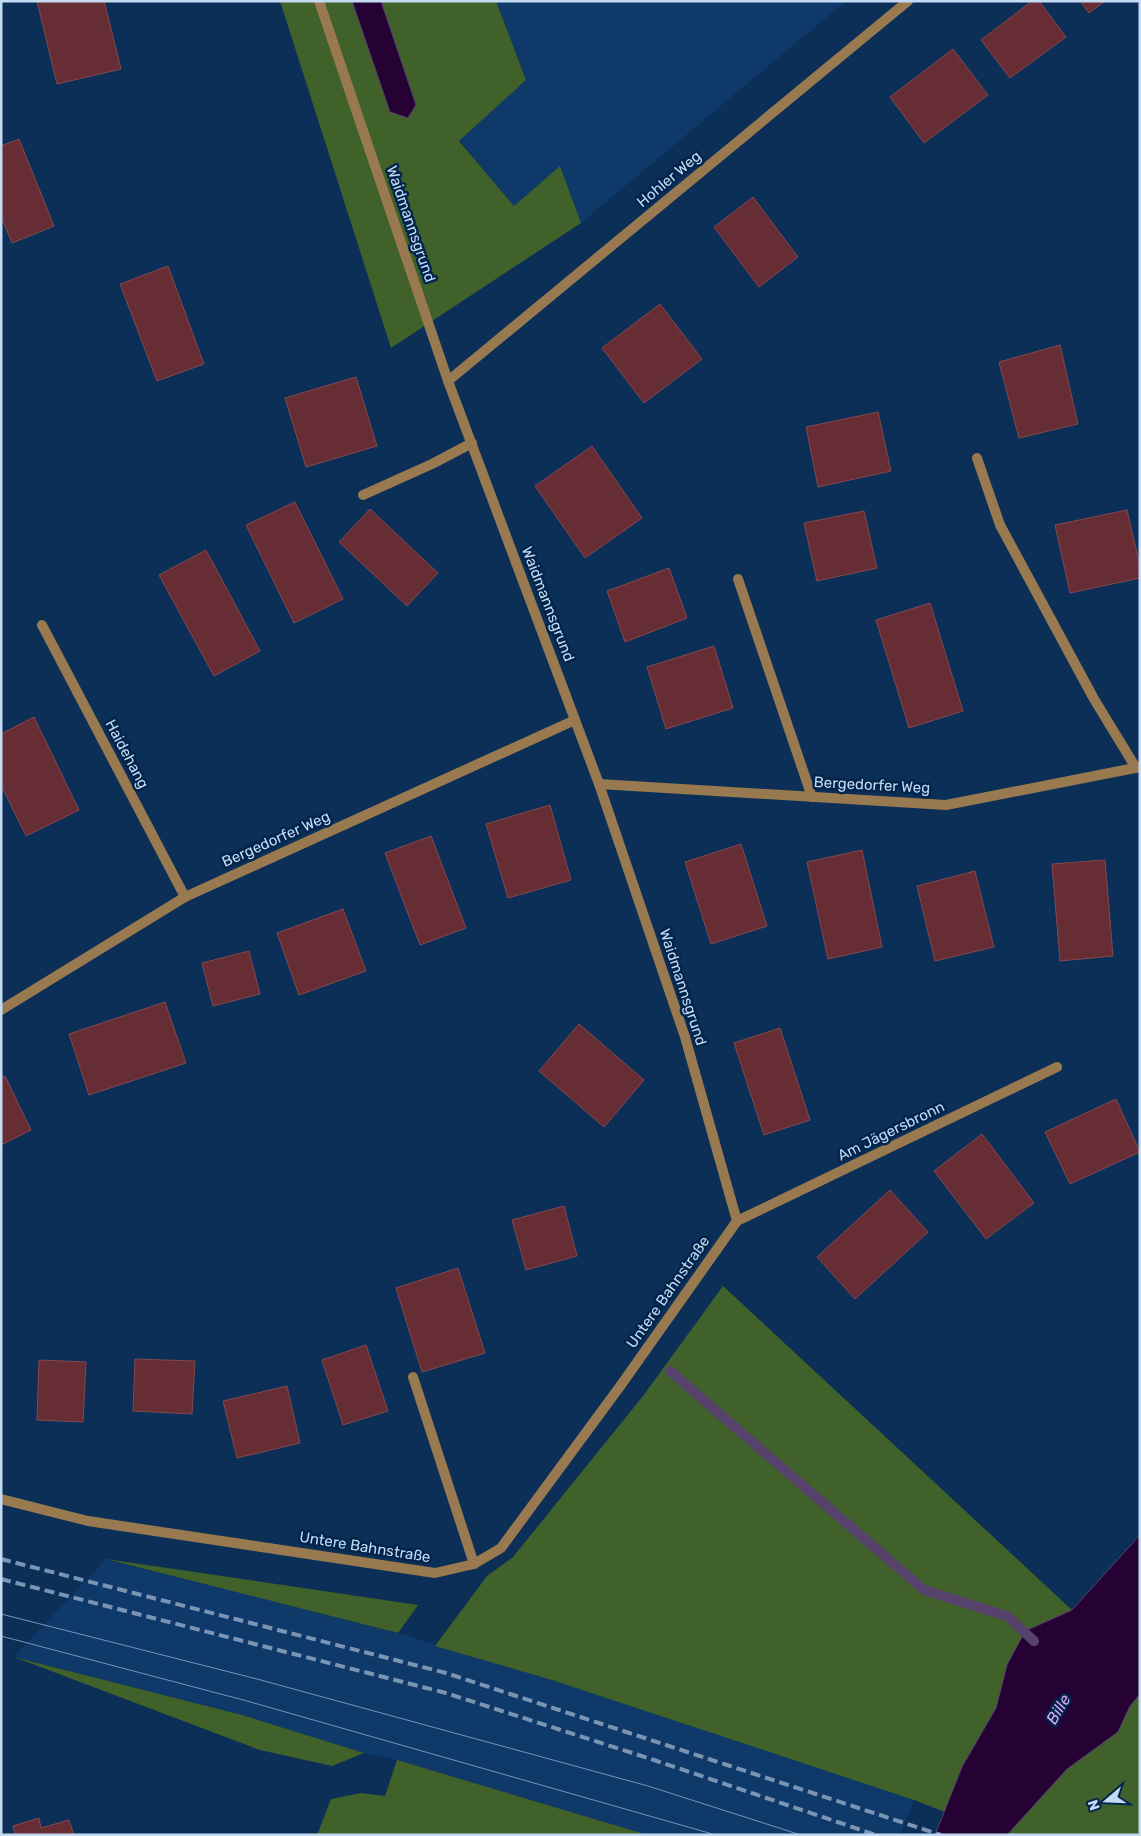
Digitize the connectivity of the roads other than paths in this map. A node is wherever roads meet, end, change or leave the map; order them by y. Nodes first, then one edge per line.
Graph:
1 (319, 1) edge
2 (908, 1) edge
3 (448, 381) junction
4 (472, 443) junction
5 (977, 458) dead end
6 (363, 495) dead end
7 (738, 579) dead end
8 (42, 625) dead end
9 (575, 720) junction
10 (1138, 768) edge
11 (600, 784) junction
12 (812, 797) junction
13 (186, 897) junction
14 (1, 1010) edge
15 (1057, 1067) dead end
16 (737, 1221) junction
17 (414, 1377) dead end
18 (1, 1499) edge
19 (474, 1564) junction

1 - 3 street, Waidmannsgrund
2 - 3 street, Hohler Weg
3 - 4 street, Waidmannsgrund
4 - 6 street
4 - 9 street, Waidmannsgrund
5 - 10 street
7 - 12 street
8 - 13 street, Haidehang
9 - 11 street, Waidmannsgrund
9 - 13 street, Bergedorfer Weg
10 - 12 street, Bergedorfer Weg
11 - 12 street, Bergedorfer Weg
11 - 16 street, Waidmannsgrund
13 - 14 street, Bergedorfer Weg
15 - 16 street, Am Jägersbronn
16 - 19 street, Untere Bahnstraße
17 - 19 street
18 - 19 street, Untere Bahnstraße

